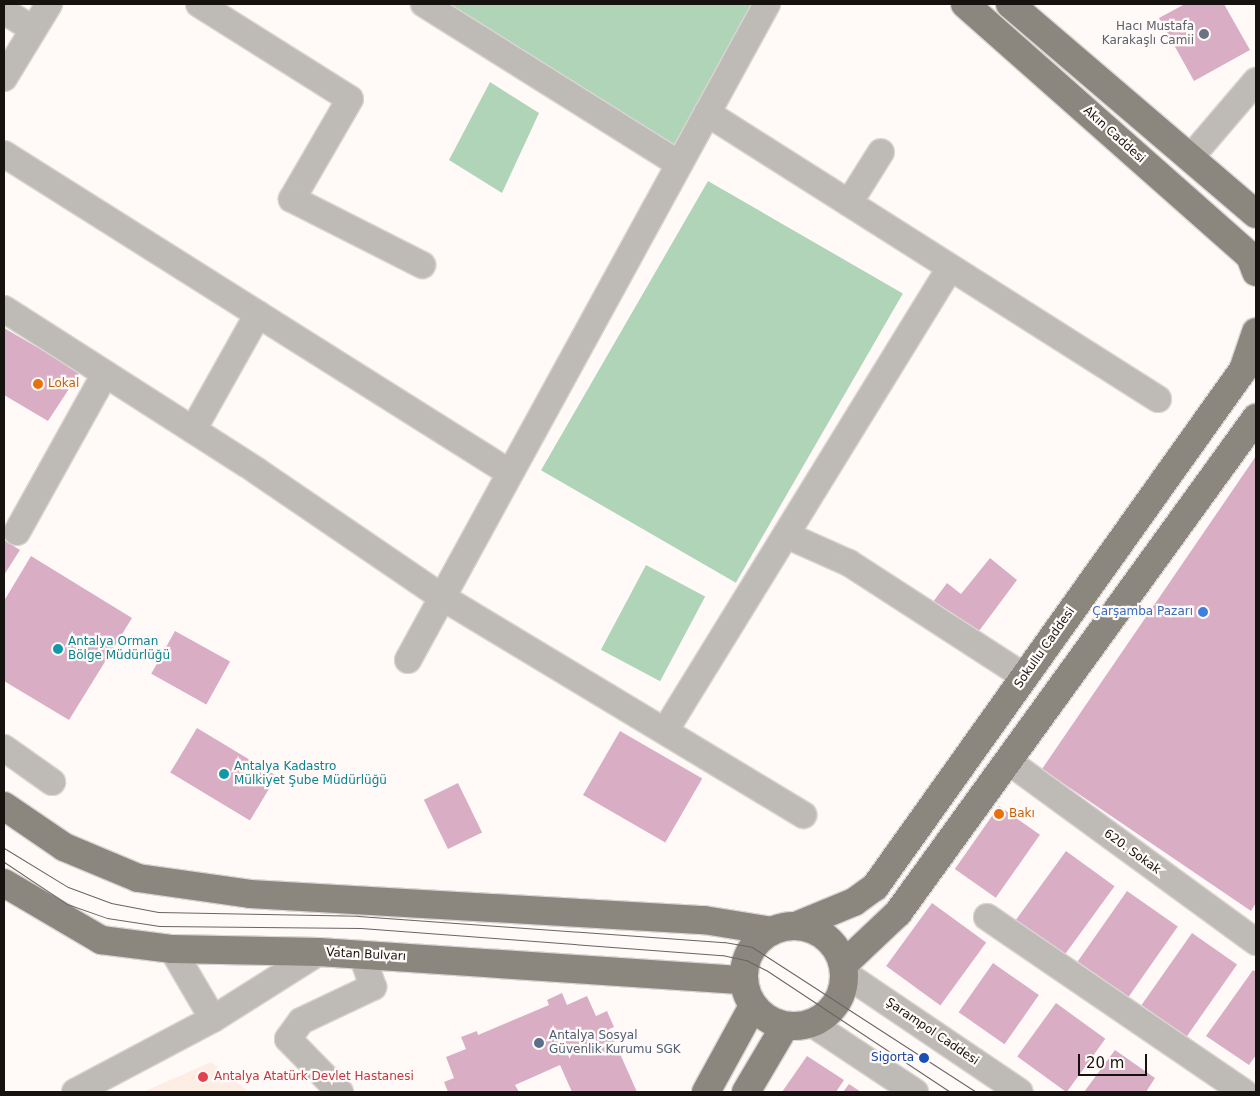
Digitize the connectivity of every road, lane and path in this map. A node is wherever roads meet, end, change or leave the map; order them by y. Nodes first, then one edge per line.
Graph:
1 (49, 4) edge
2 (199, 4) edge
3 (424, 4) edge
4 (766, 4) edge
5 (965, 4) edge
6 (1024, 8) edge
7 (4, 11) edge
8 (33, 29) junction
9 (4, 78) edge
10 (1256, 81) edge
11 (707, 113) junction
12 (881, 152) dead end
13 (4, 154) edge
14 (1191, 157) junction
15 (679, 164) junction
16 (848, 203) junction
17 (1256, 214) edge
18 (422, 265) dead end
19 (950, 268) junction
20 (1256, 272) edge
21 (4, 309) edge
22 (258, 314) junction
23 (1256, 332) edge
24 (105, 374) junction
25 (1158, 399) dead end
26 (1256, 418) edge
27 (193, 430) junction
28 (510, 473) junction
29 (17, 532) dead end
30 (786, 535) junction
31 (442, 597) junction
32 (408, 660) dead end
33 (1024, 676) junction
34 (665, 731) junction
35 (4, 748) edge
36 (1008, 761) junction
37 (52, 782) dead end
38 (4, 806) edge
39 (803, 814) dead end
40 (4, 883) edge
41 (987, 917) dead end
42 (784, 928) junction
43 (1255, 940) edge
44 (172, 949) junction
45 (319, 952) junction
46 (362, 955) junction
47 (844, 969) junction
48 (743, 980) junction
49 (753, 1006) junction
50 (213, 1019) junction
51 (798, 1024) junction
52 (75, 1092) edge
53 (340, 1092) edge
54 (706, 1092) edge
55 (746, 1092) edge
56 (915, 1092) edge
57 (1020, 1092) edge
58 (1244, 1092) edge

1 - 8 street
2 - 18 street
3 - 15 street
4 - 11 street
5 - 20 main road, Akın Caddesi
6 - 14 main road
7 - 8 street
8 - 9 street
10 - 14 street
11 - 15 street
11 - 16 street
12 - 16 street
13 - 22 street
14 - 17 main road
15 - 28 street
16 - 19 street
19 - 25 street
19 - 30 street
21 - 24 street
22 - 27 street
22 - 28 street
23 - 33 main road, Sokullu Caddesi
24 - 27 street
24 - 29 street
26 - 36 main road
27 - 31 street
28 - 31 street
30 - 33 street
30 - 34 street
31 - 32 street
31 - 34 street
33 - 42 main road, Sokullu Caddesi
34 - 39 street
35 - 37 street
36 - 43 street, 620. Sokak
36 - 47 main road
38 - 42 main road
40 - 44 main road, Vatan Bulvarı
41 - 58 street
42 - 47 main road
42 - 48 main road
44 - 45 main road, Vatan Bulvarı
44 - 50 street
45 - 46 main road, Vatan Bulvarı
45 - 50 street
46 - 48 main road, Vatan Bulvarı
46 - 53 street
47 - 51 main road
47 - 57 street, Şarampol Caddesi
48 - 49 main road
49 - 51 main road
49 - 54 main road
50 - 52 street
51 - 55 main road
51 - 56 street

